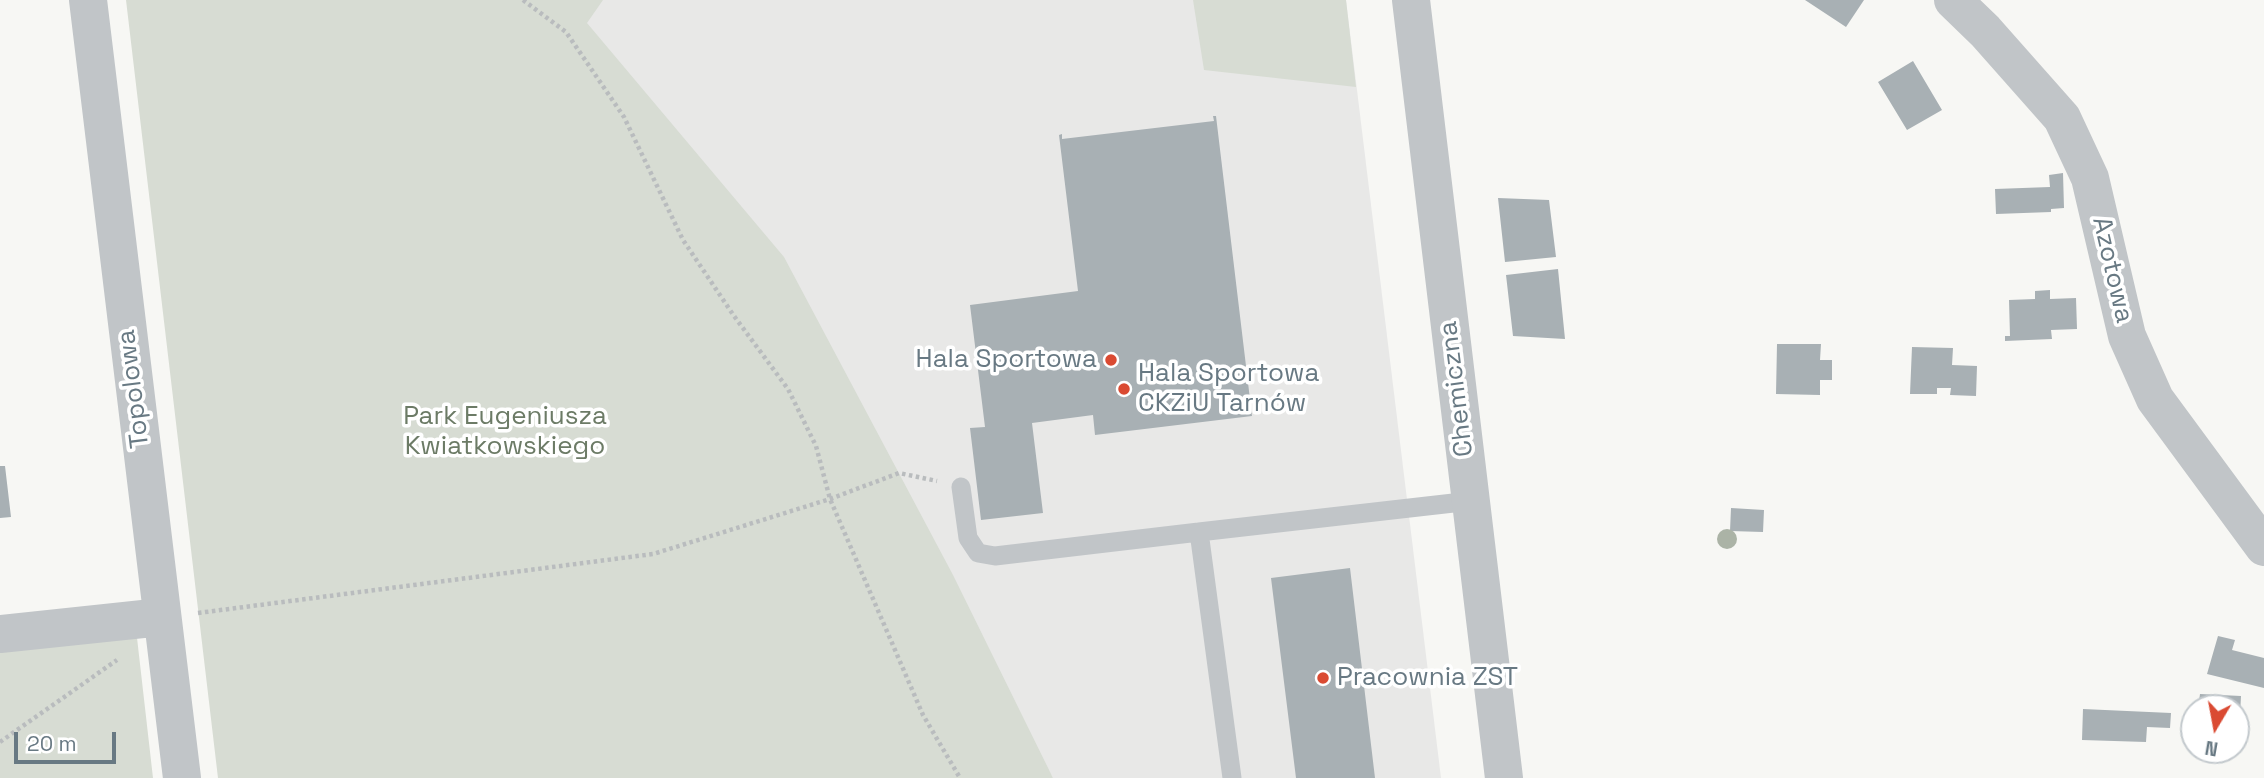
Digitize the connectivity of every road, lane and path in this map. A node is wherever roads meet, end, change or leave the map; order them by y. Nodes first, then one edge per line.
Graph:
1 (88, 0) edge
2 (523, 0) edge
3 (1411, 0) edge
4 (1953, 0) edge
5 (961, 487) joint
6 (830, 499) junction
7 (1471, 500) junction
8 (1199, 532) junction
9 (2264, 547) edge
10 (162, 617) junction
11 (0, 634) edge
12 (119, 659) dead end
13 (0, 742) edge
14 (182, 778) edge
15 (960, 778) edge
16 (1232, 778) edge
17 (1504, 778) edge

1 - 10 street, Topolowa
2 - 6 path
3 - 7 street, Chemiczna
4 - 9 street, Azotowa
5 - 6 path
5 - 8 lane
6 - 10 path
6 - 15 path
7 - 8 lane
7 - 17 street, Chemiczna
8 - 16 lane
10 - 11 street
10 - 14 street, Topolowa
12 - 13 path

